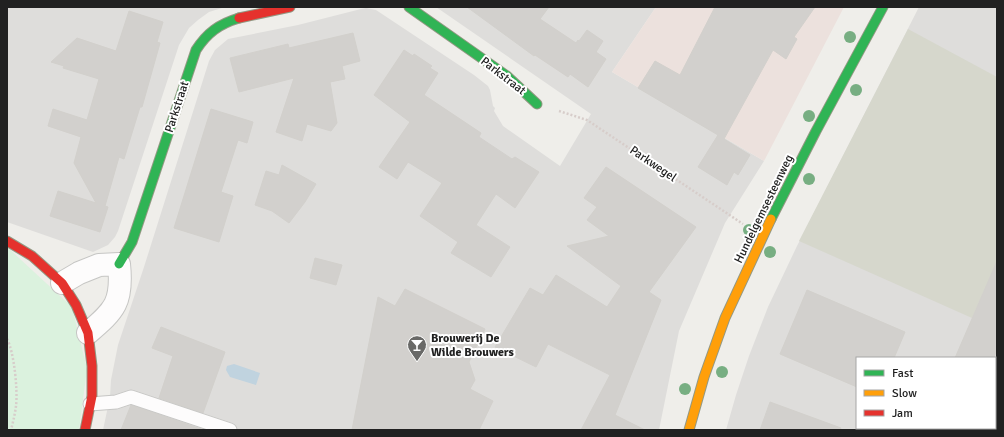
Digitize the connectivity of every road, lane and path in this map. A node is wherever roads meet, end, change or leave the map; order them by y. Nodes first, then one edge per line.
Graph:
1 (290, 7) edge
2 (409, 7) edge
3 (883, 7) edge
4 (537, 104) joint
5 (762, 237) junction
6 (7, 241) edge
7 (120, 264) junction
8 (62, 282) junction
9 (88, 333) junction
10 (7, 339) edge
11 (90, 404) junction
12 (11, 430) edge
13 (85, 430) edge
14 (230, 430) edge
15 (689, 430) edge

1 - 7 street, Parkstraat
2 - 4 street, Parkstraat
3 - 5 street, Hundelgemsesteenweg
4 - 5 path, Parkwegel
5 - 15 street, Hundelgemsesteenweg
6 - 8 street
7 - 8 street
7 - 9 street
8 - 9 street
9 - 11 street
10 - 12 path
11 - 13 street
11 - 14 lane

